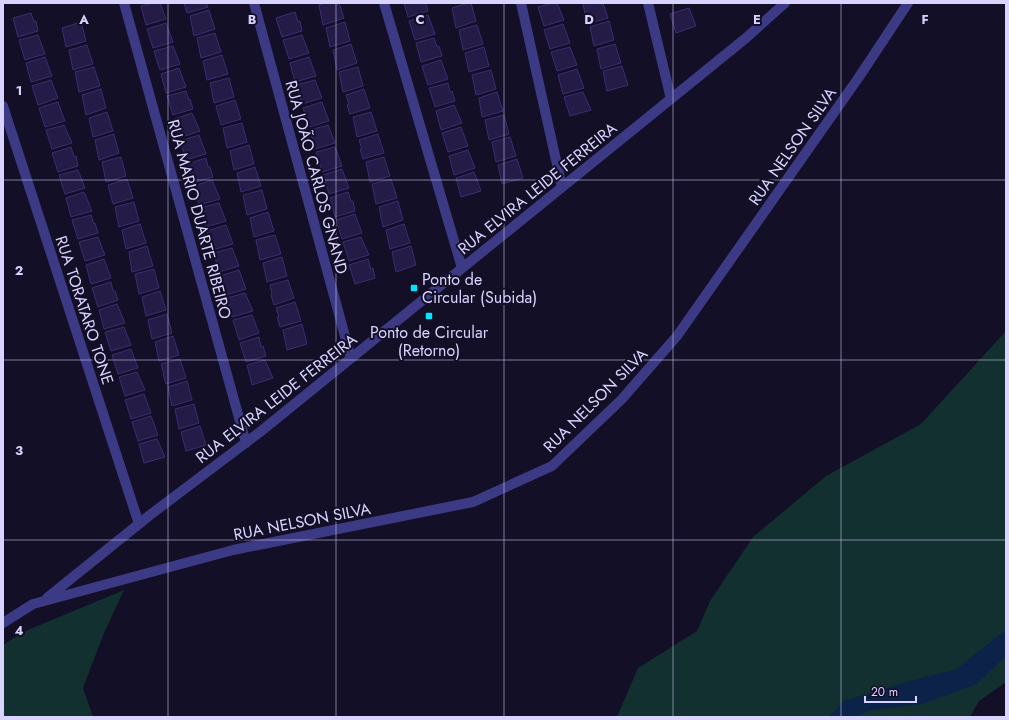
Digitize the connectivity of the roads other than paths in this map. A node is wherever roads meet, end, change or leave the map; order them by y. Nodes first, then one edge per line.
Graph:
1 (124, 3) edge
2 (254, 3) edge
3 (384, 3) edge
4 (521, 3) edge
5 (648, 3) edge
6 (784, 3) edge
7 (908, 3) edge
8 (671, 99) junction
9 (3, 106) edge
10 (562, 187) junction
11 (462, 268) junction
12 (351, 358) junction
13 (246, 443) junction
14 (139, 524) junction
15 (42, 601) junction
16 (3, 623) edge

1 - 13 street, RUA MARIO DUARTE RIBEIRO
2 - 12 street, RUA JOÃO CARLOS GNAND
3 - 11 street
4 - 10 street
5 - 8 street
6 - 8 street, RUA ELVIRA LEIDE FERREIRA
7 - 15 street, RUA NELSON SILVA
8 - 10 street, RUA ELVIRA LEIDE FERREIRA
9 - 14 street, RUA TORATARO TONE
10 - 11 street, RUA ELVIRA LEIDE FERREIRA
11 - 12 street, RUA ELVIRA LEIDE FERREIRA
12 - 13 street, RUA ELVIRA LEIDE FERREIRA
13 - 14 street, RUA ELVIRA LEIDE FERREIRA
14 - 15 street, RUA ELVIRA LEIDE FERREIRA
15 - 16 street, RUA NELSON SILVA

